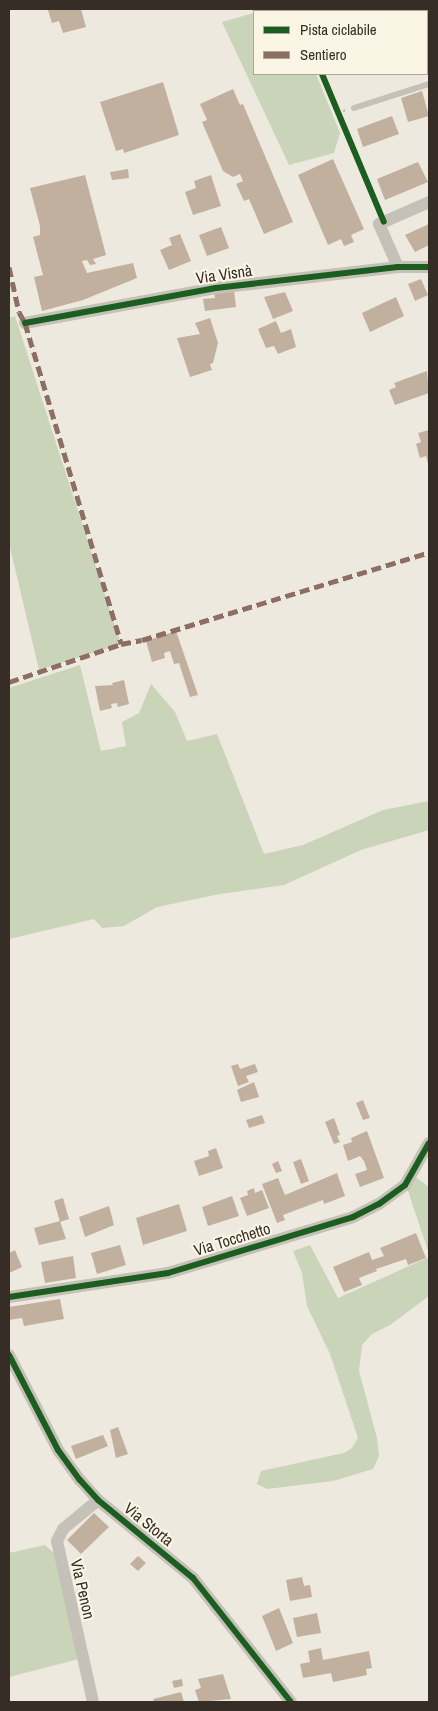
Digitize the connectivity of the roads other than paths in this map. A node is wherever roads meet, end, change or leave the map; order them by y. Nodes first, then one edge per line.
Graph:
1 (429, 84) edge
2 (354, 108) dead end
3 (429, 202) edge
4 (398, 267) junction
5 (429, 267) edge
6 (25, 323) dead end
7 (429, 1143) edge
8 (9, 1297) edge
9 (9, 1355) edge
10 (98, 1500) junction
11 (93, 1702) edge
12 (290, 1702) edge

1 - 2 lane
3 - 4 street
4 - 5 street, Via Visnà
4 - 6 street, Via Visnà
7 - 8 street, Via Tocchetto
9 - 10 street, Via Storta
10 - 11 street, Via Penon
10 - 12 street, Via Storta

